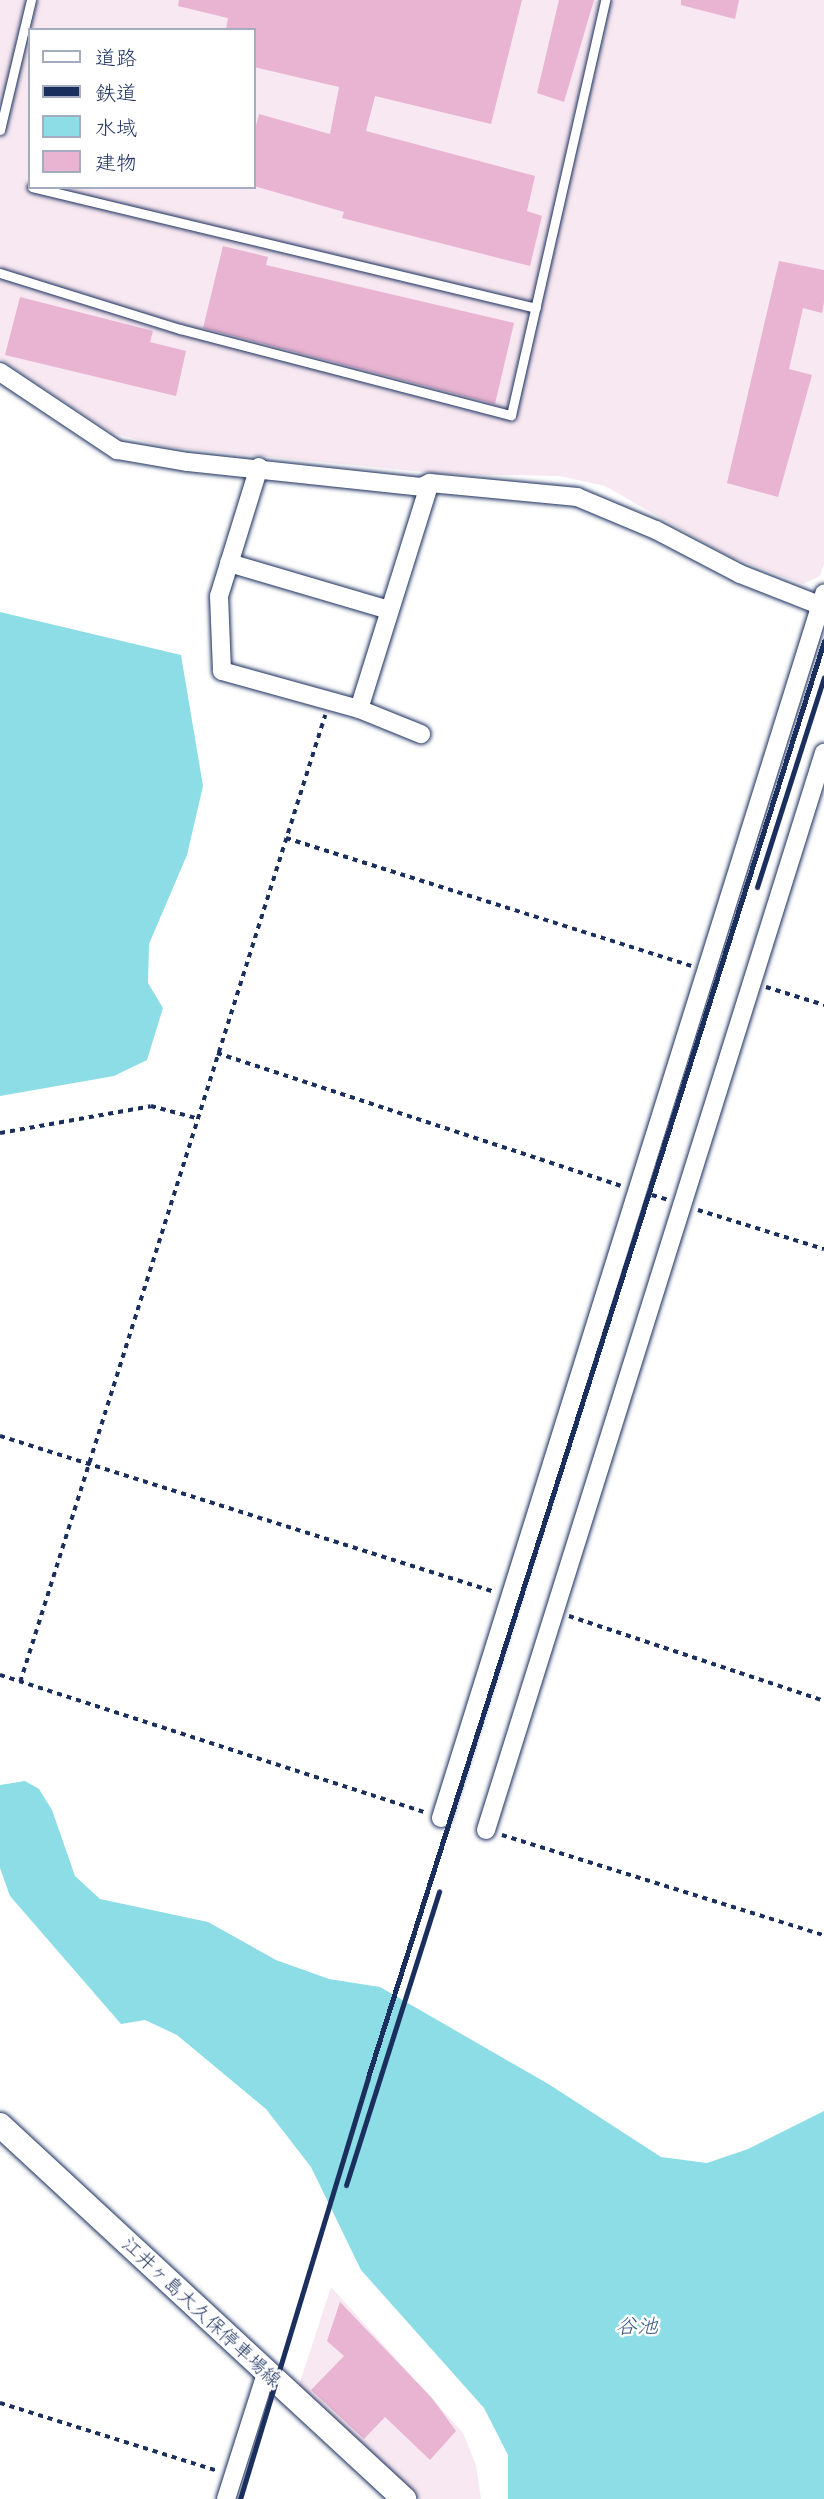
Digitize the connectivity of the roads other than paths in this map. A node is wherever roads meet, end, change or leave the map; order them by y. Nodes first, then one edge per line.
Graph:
1 (31, 0) edge
2 (605, 0) edge
3 (0, 131) edge
4 (40, 189) edge
5 (0, 273) edge
6 (536, 308) junction
7 (0, 372) edge
8 (258, 467) junction
9 (430, 483) junction
10 (229, 563) junction
11 (823, 602) edge
12 (389, 610) junction
13 (359, 709) junction
14 (421, 734) dead end
15 (824, 753) edge
16 (441, 1818) road end
17 (486, 1830) road end
18 (0, 2125) edge
19 (266, 2374) junction
20 (226, 2499) edge
21 (404, 2499) edge

1 - 3 lane
2 - 6 lane
4 - 6 lane
5 - 6 lane
7 - 8 street
8 - 9 street
8 - 10 street
9 - 11 street
9 - 12 street
10 - 12 street
10 - 13 street
11 - 16 street
12 - 13 street
13 - 14 street
15 - 17 street
18 - 19 main road, 江井ヶ島大久保停車場線
19 - 20 street
19 - 21 main road, 江井ヶ島大久保停車場線

